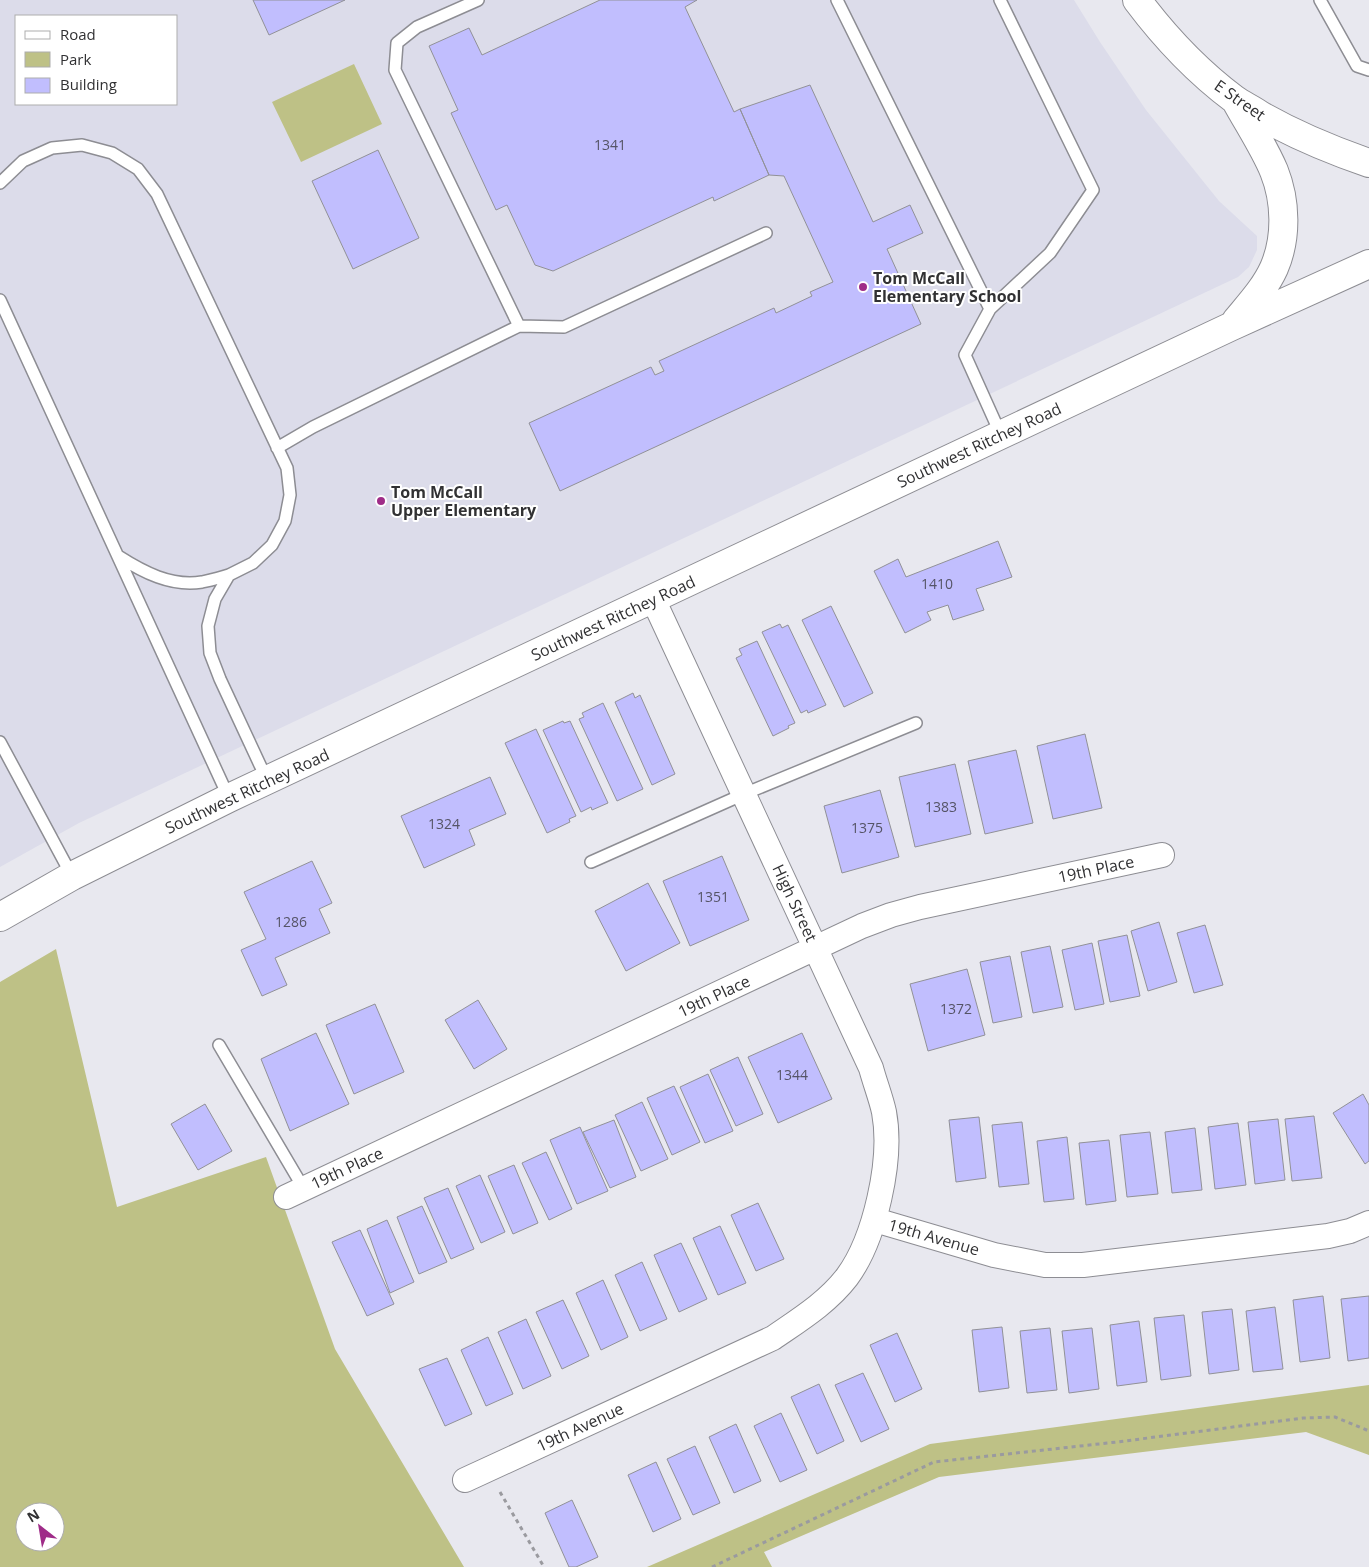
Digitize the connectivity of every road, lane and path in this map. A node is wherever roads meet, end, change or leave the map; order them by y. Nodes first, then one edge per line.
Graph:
1 (478, 0) edge
2 (837, 0) edge
3 (1000, 0) edge
4 (1137, 0) edge
5 (1320, 0) edge
6 (1369, 70) edge
7 (1235, 100) junction
8 (1369, 163) edge
9 (0, 183) edge
10 (766, 233) dead end
11 (1369, 264) edge
12 (0, 300) edge
13 (990, 309) junction
14 (519, 326) junction
15 (1230, 327) junction
16 (1001, 435) junction
17 (277, 448) junction
18 (118, 556) junction
19 (229, 575) junction
20 (653, 599) junction
21 (916, 723) dead end
22 (0, 742) edge
23 (267, 780) junction
24 (744, 794) junction
25 (229, 798) junction
26 (1162, 854) dead end
27 (591, 862) dead end
28 (72, 876) junction
29 (0, 917) edge
30 (816, 948) junction
31 (219, 1045) dead end
32 (295, 1193) joint
33 (875, 1220) junction
34 (1369, 1223) edge
35 (1369, 1431) edge
36 (487, 1470) junction
37 (465, 1480) dead end
38 (544, 1567) edge
39 (712, 1567) edge

1 - 14 lane
2 - 13 lane
3 - 13 lane
4 - 7 street, E Street
5 - 6 lane
7 - 8 street, E Street
7 - 15 street
9 - 17 lane
10 - 14 lane
11 - 15 street
12 - 18 lane
13 - 16 lane
14 - 17 lane
15 - 16 street, Southwest Ritchey Road
16 - 20 street, Southwest Ritchey Road
17 - 19 lane
18 - 19 lane
18 - 25 lane
19 - 23 lane
20 - 23 street, Southwest Ritchey Road
20 - 24 street, High Street
21 - 24 lane
22 - 28 lane
23 - 25 street, Southwest Ritchey Road
24 - 27 lane
24 - 30 street, High Street
25 - 28 street, Southwest Ritchey Road
26 - 30 street, 19th Place
28 - 29 street, Southwest Ritchey Road
30 - 32 street, 19th Place
30 - 33 street, High Street
31 - 32 lane
33 - 34 street, 19th Avenue
33 - 36 street, 19th Avenue
35 - 39 path
36 - 37 street, 19th Avenue
36 - 38 path

